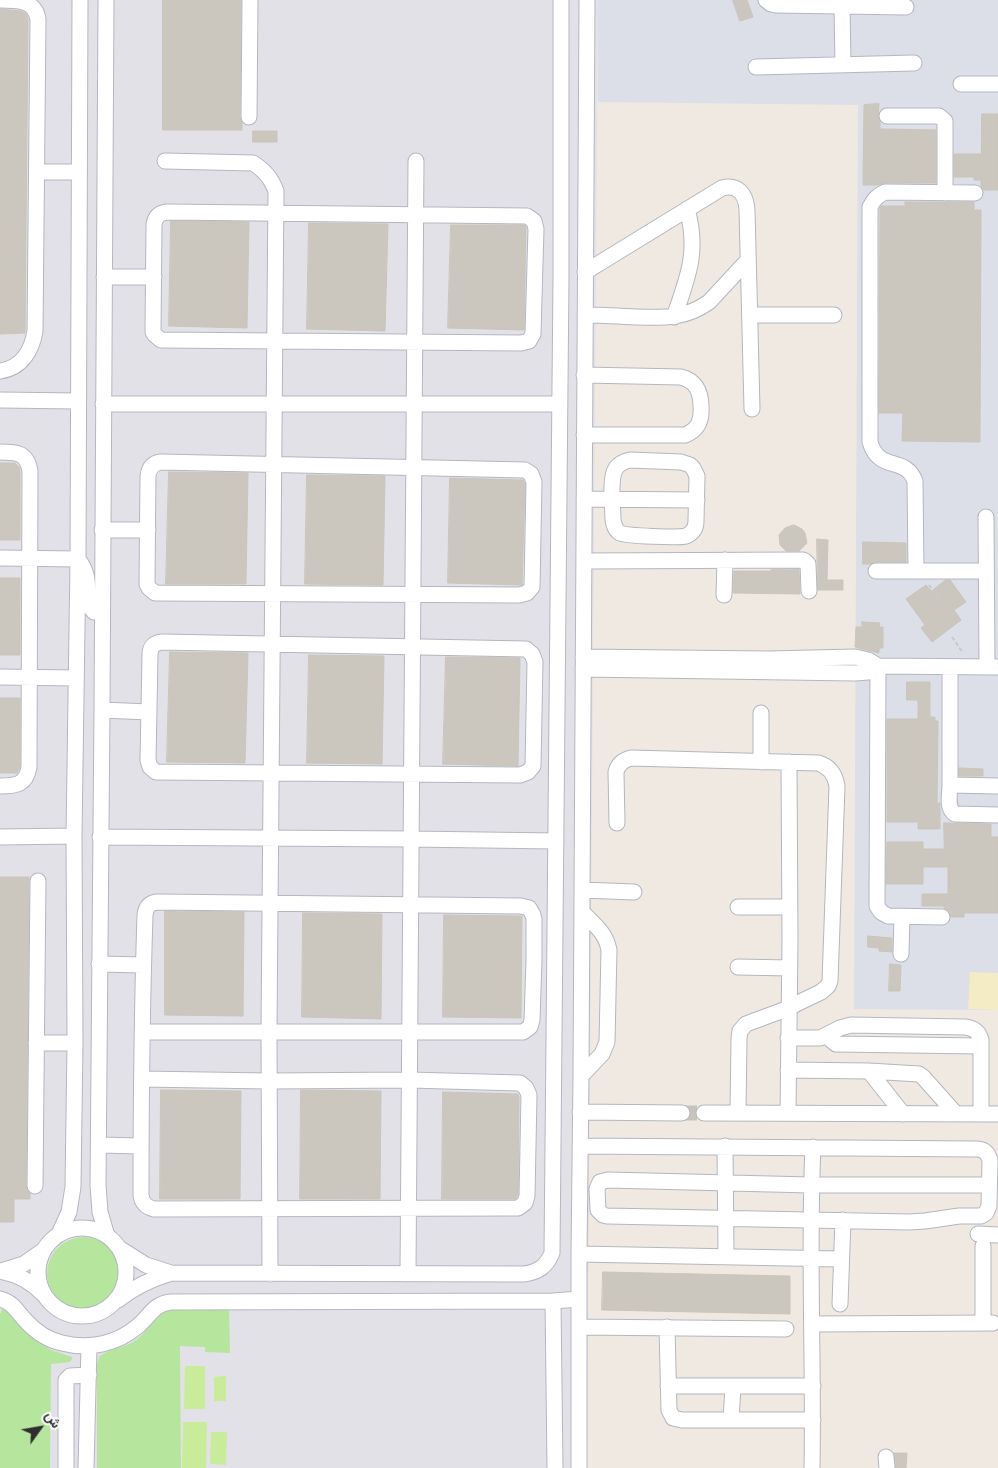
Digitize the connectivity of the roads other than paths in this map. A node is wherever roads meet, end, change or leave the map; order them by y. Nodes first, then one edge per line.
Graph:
1 (0, 0) edge
2 (80, 0) edge
3 (106, 0) edge
4 (250, 0) edge
5 (561, 0) edge
6 (587, 0) edge
7 (766, 0) edge
8 (849, 4) edge
9 (906, 7) dead end
10 (914, 63) dead end
11 (843, 65) junction
12 (756, 67) dead end
13 (961, 84) dead end
14 (998, 84) edge
15 (887, 116) dead end
16 (249, 117) dead end
17 (165, 160) dead end
18 (416, 161) dead end
19 (37, 172) junction
20 (79, 172) junction
21 (945, 192) junction
22 (975, 193) dead end
23 (687, 209) junction
24 (276, 213) junction
25 (416, 215) junction
26 (748, 260) junction
27 (585, 272) junction
28 (154, 276) junction
29 (104, 277) junction
30 (535, 277) junction
31 (561, 277) junction
32 (834, 314) dead end
33 (585, 315) junction
34 (750, 315) junction
35 (674, 317) junction
36 (275, 342) junction
37 (415, 342) junction
38 (0, 371) edge
39 (584, 375) junction
40 (0, 400) edge
41 (78, 401) junction
42 (414, 403) junction
43 (103, 404) junction
44 (275, 404) junction
45 (559, 404) junction
46 (752, 409) dead end
47 (584, 435) junction
48 (0, 452) edge
49 (274, 464) junction
50 (414, 467) junction
51 (584, 499) junction
52 (613, 499) junction
53 (697, 500) junction
54 (986, 517) dead end
55 (102, 530) junction
56 (148, 530) junction
57 (559, 533) junction
58 (533, 534) junction
59 (0, 558) edge
60 (29, 559) junction
61 (78, 559) junction
62 (584, 560) junction
63 (725, 560) junction
64 (876, 571) dead end
65 (917, 571) junction
66 (986, 571) junction
67 (809, 591) dead end
68 (273, 594) junction
69 (413, 594) junction
70 (724, 595) dead end
71 (102, 612) junction
72 (272, 644) junction
73 (412, 646) junction
74 (583, 663) junction
75 (878, 666) junction
76 (950, 667) junction
77 (993, 667) edge
78 (0, 677) edge
79 (29, 678) junction
80 (76, 678) junction
81 (102, 710) junction
82 (149, 712) junction
83 (761, 712) dead end
84 (534, 718) junction
85 (557, 718) junction
86 (761, 762) junction
87 (789, 762) junction
88 (271, 773) junction
89 (411, 774) junction
90 (950, 785) junction
91 (0, 786) edge
92 (998, 786) edge
93 (998, 816) edge
94 (617, 823) dead end
95 (74, 836) junction
96 (0, 837) edge
97 (100, 837) junction
98 (270, 838) junction
99 (411, 839) junction
100 (556, 841) junction
101 (38, 881) dead end
102 (582, 890) junction
103 (634, 892) dead end
104 (270, 903) junction
105 (410, 905) junction
106 (738, 907) dead end
107 (789, 907) junction
108 (582, 912) junction
109 (902, 917) junction
110 (942, 917) dead end
111 (901, 954) dead end
112 (534, 960) junction
113 (555, 961) junction
114 (100, 964) junction
115 (144, 964) junction
116 (738, 967) dead end
117 (789, 968) junction
118 (789, 1008) junction
119 (911, 1027) junction
120 (142, 1032) junction
121 (269, 1032) junction
122 (410, 1032) junction
123 (830, 1034) junction
124 (788, 1038) junction
125 (36, 1043) junction
126 (74, 1043) junction
127 (910, 1044) junction
128 (980, 1046) junction
129 (788, 1070) junction
130 (870, 1072) junction
131 (581, 1076) junction
132 (142, 1080) junction
133 (409, 1080) junction
134 (269, 1081) junction
135 (580, 1112) junction
136 (682, 1113) tunnel mouth
137 (704, 1113) tunnel mouth
138 (738, 1113) junction
139 (788, 1113) junction
140 (903, 1114) junction
141 (956, 1114) junction
142 (981, 1114) junction
143 (998, 1114) edge
144 (98, 1145) junction
145 (141, 1146) junction
146 (528, 1146) junction
147 (554, 1146) junction
148 (580, 1146) junction
149 (725, 1146) junction
150 (813, 1147) junction
151 (725, 1183) junction
152 (811, 1185) junction
153 (990, 1185) junction
154 (35, 1186) dead end
155 (270, 1208) junction
156 (408, 1208) junction
157 (725, 1219) junction
158 (811, 1220) junction
159 (843, 1220) junction
160 (59, 1234) junction
161 (998, 1235) edge
162 (107, 1236) junction
163 (119, 1248) junction
164 (44, 1250) junction
165 (579, 1254) junction
166 (726, 1256) junction
167 (810, 1258) junction
168 (841, 1259) junction
169 (1, 1271) edge
170 (171, 1273) junction
171 (270, 1274) junction
172 (408, 1274) junction
173 (46, 1297) junction
174 (0, 1299) edge
175 (579, 1299) junction
176 (117, 1301) junction
177 (553, 1301) junction
178 (840, 1304) dead end
179 (812, 1324) junction
180 (579, 1327) junction
181 (667, 1328) junction
182 (786, 1329) dead end
183 (89, 1346) junction
184 (89, 1375) junction
185 (668, 1386) junction
186 (733, 1386) junction
187 (813, 1386) junction
188 (731, 1420) junction
189 (813, 1420) junction
190 (66, 1468) edge
191 (86, 1468) edge
192 (555, 1468) edge
193 (579, 1468) edge
194 (812, 1468) edge

1 - 19 street
2 - 20 street
3 - 29 street
4 - 16 street
5 - 31 street
6 - 27 street
7 - 8 street
8 - 9 street
8 - 11 street
10 - 11 street
11 - 12 street
13 - 14 street
15 - 21 street
17 - 24 street
18 - 25 street
19 - 20 street
19 - 38 street
20 - 41 street
21 - 22 street
21 - 65 street
23 - 26 street
23 - 27 street
23 - 35 street
24 - 25 street
24 - 28 street
24 - 36 street
25 - 30 street
25 - 37 street
26 - 34 street
26 - 35 street
27 - 33 street
28 - 29 street
28 - 36 street
29 - 43 street
30 - 31 street
30 - 37 street
31 - 45 street
32 - 34 street
33 - 35 street
33 - 39 street
34 - 46 street
36 - 37 street
36 - 44 street
37 - 42 street
39 - 47 street
39 - 47 street
40 - 41 street
41 - 61 street
42 - 44 street
42 - 45 street
42 - 50 street
43 - 44 street
43 - 55 street
44 - 49 street
45 - 57 street
47 - 51 street
48 - 60 street
49 - 50 street
49 - 56 street
49 - 68 street
50 - 58 street
50 - 69 street
51 - 52 street
51 - 62 street
52 - 53 street
52 - 53 street
52 - 53 street
54 - 66 street
55 - 56 street
55 - 71 street
56 - 68 street
57 - 58 street
57 - 85 street
58 - 69 street
59 - 60 street
60 - 61 street
60 - 79 street
61 - 71 street
61 - 80 street
62 - 63 street
62 - 74 street
63 - 67 street
63 - 70 street
64 - 65 street
65 - 66 street
66 - 77 street
68 - 69 street
68 - 72 street
69 - 73 street
71 - 81 street
72 - 73 street
72 - 82 street
72 - 88 street
73 - 84 street
73 - 89 street
74 - 75 street
74 - 102 street
75 - 76 street
75 - 109 street
76 - 77 street
76 - 90 street
78 - 79 street
79 - 80 street
79 - 91 street
80 - 95 street
81 - 82 street
81 - 97 street
82 - 88 street
83 - 86 street
84 - 85 street
84 - 89 street
85 - 100 street
86 - 87 street
86 - 94 street
87 - 107 street
87 - 118 street
88 - 89 street
88 - 98 street
89 - 99 street
90 - 92 street
90 - 93 street
95 - 96 street
95 - 126 street
97 - 98 street
97 - 114 street
98 - 99 street
98 - 104 street
99 - 100 street
99 - 105 street
100 - 113 street
101 - 125 street
102 - 103 street
102 - 108 street
104 - 105 street
104 - 115 street
104 - 121 street
105 - 112 street
105 - 122 street
106 - 107 street
107 - 117 street
108 - 131 street
108 - 131 street
109 - 110 street
109 - 111 street
112 - 113 street
112 - 122 street
113 - 147 street
114 - 115 street
114 - 144 street
115 - 120 street
116 - 117 street
117 - 118 street
118 - 124 street
118 - 138 street
119 - 123 street
119 - 127 street
119 - 128 street
120 - 121 street
120 - 132 street
121 - 122 street
121 - 134 street
122 - 133 street
123 - 124 street
123 - 127 street
124 - 129 street
125 - 126 street
125 - 154 street
126 - 160 street
127 - 128 street
128 - 142 street
129 - 130 street
129 - 139 street
130 - 140 street
130 - 141 street
131 - 135 street
132 - 134 street
132 - 145 street
133 - 134 street
133 - 146 street
133 - 156 street
134 - 155 street
135 - 136 street
135 - 148 street
137 - 138 street
138 - 139 street
139 - 140 street
140 - 141 street
141 - 142 street
142 - 143 street
144 - 145 street
144 - 162 street
145 - 155 street
146 - 147 street
146 - 156 street
147 - 172 street
148 - 149 street
148 - 165 street
149 - 150 street
149 - 151 street
150 - 152 street
150 - 153 street
151 - 152 street
151 - 157 street
151 - 157 street
152 - 153 street
152 - 158 street
153 - 159 street
155 - 156 street
155 - 171 street
156 - 172 street
157 - 158 street
157 - 166 street
158 - 159 street
158 - 167 street
159 - 168 street
160 - 162 street
160 - 164 street
161 - 179 street
162 - 163 street
163 - 170 street
163 - 176 street
164 - 169 street
164 - 173 street
165 - 166 street
165 - 175 street
166 - 167 street
167 - 168 street
167 - 179 street
168 - 178 street
169 - 173 street
170 - 171 street
170 - 176 street
171 - 172 street
173 - 176 street
174 - 183 street
175 - 177 street
175 - 180 street
177 - 183 street
177 - 192 street
179 - 187 street
180 - 181 street
180 - 193 street
181 - 182 street
181 - 185 street
183 - 184 street
184 - 190 street
184 - 191 street
185 - 186 street
185 - 188 street
186 - 187 street
186 - 188 street
187 - 189 street
188 - 189 street
189 - 194 street

